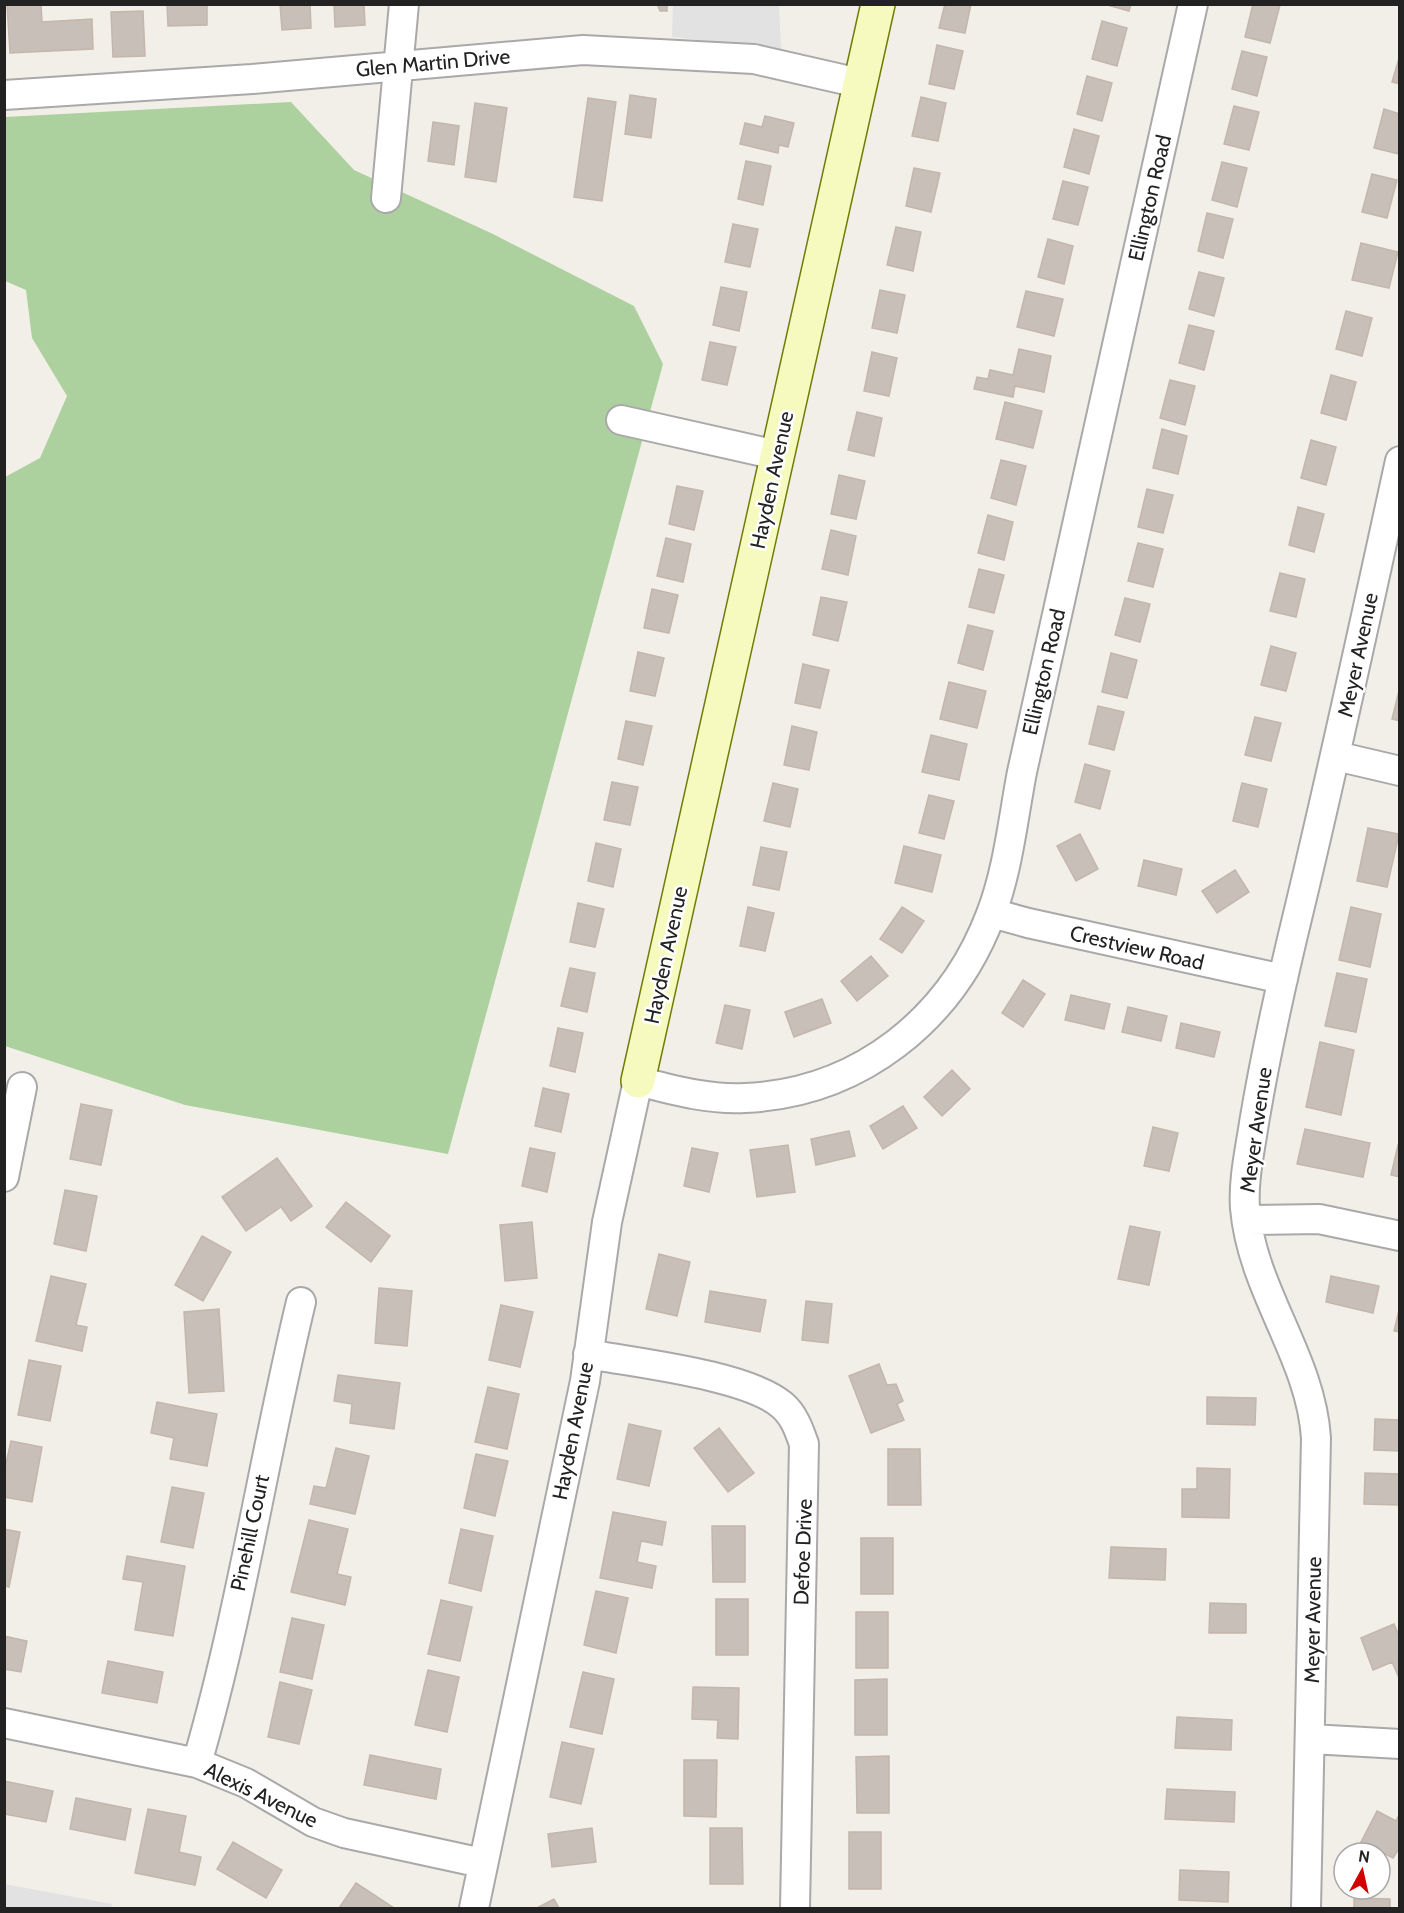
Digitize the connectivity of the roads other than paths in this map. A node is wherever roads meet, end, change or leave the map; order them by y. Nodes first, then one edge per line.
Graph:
1 (404, 4) edge
2 (878, 4) edge
3 (1193, 4) edge
4 (399, 68) junction
5 (860, 83) junction
6 (4, 95) edge
7 (386, 198) dead end
8 (621, 420) dead end
9 (777, 455) junction
10 (1400, 461) edge
11 (1336, 756) junction
12 (1400, 771) edge
13 (992, 913) junction
14 (1283, 979) junction
15 (638, 1081) junction
16 (22, 1087) dead end
17 (4, 1177) edge
18 (1247, 1220) junction
19 (1400, 1236) edge
20 (301, 1302) dead end
21 (588, 1354) junction
22 (4, 1723) edge
23 (1311, 1739) junction
24 (1400, 1744) edge
25 (197, 1763) junction
26 (482, 1863) junction
27 (474, 1908) edge
28 (795, 1908) edge
29 (1306, 1908) edge

1 - 4 street
2 - 5 street, Hayden Avenue
3 - 13 street, Ellington Road
4 - 5 street, Glen Martin Drive
4 - 6 street, Glen Martin Drive
4 - 7 street
5 - 9 street, Hayden Avenue
8 - 9 street
9 - 15 street, Hayden Avenue
10 - 11 street, Meyer Avenue
11 - 12 street
11 - 14 street, Meyer Avenue
13 - 14 street, Crestview Road
13 - 15 street, Ellington Road
14 - 18 street, Meyer Avenue
15 - 21 street, Hayden Avenue
16 - 17 street
18 - 19 street
18 - 23 street, Meyer Avenue
20 - 25 street, Pinehill Court
21 - 26 street, Hayden Avenue
21 - 28 street, Defoe Drive
22 - 25 street, Alexis Avenue
23 - 24 street
23 - 29 street, Meyer Avenue
25 - 26 street, Alexis Avenue
26 - 27 street, Hayden Avenue

